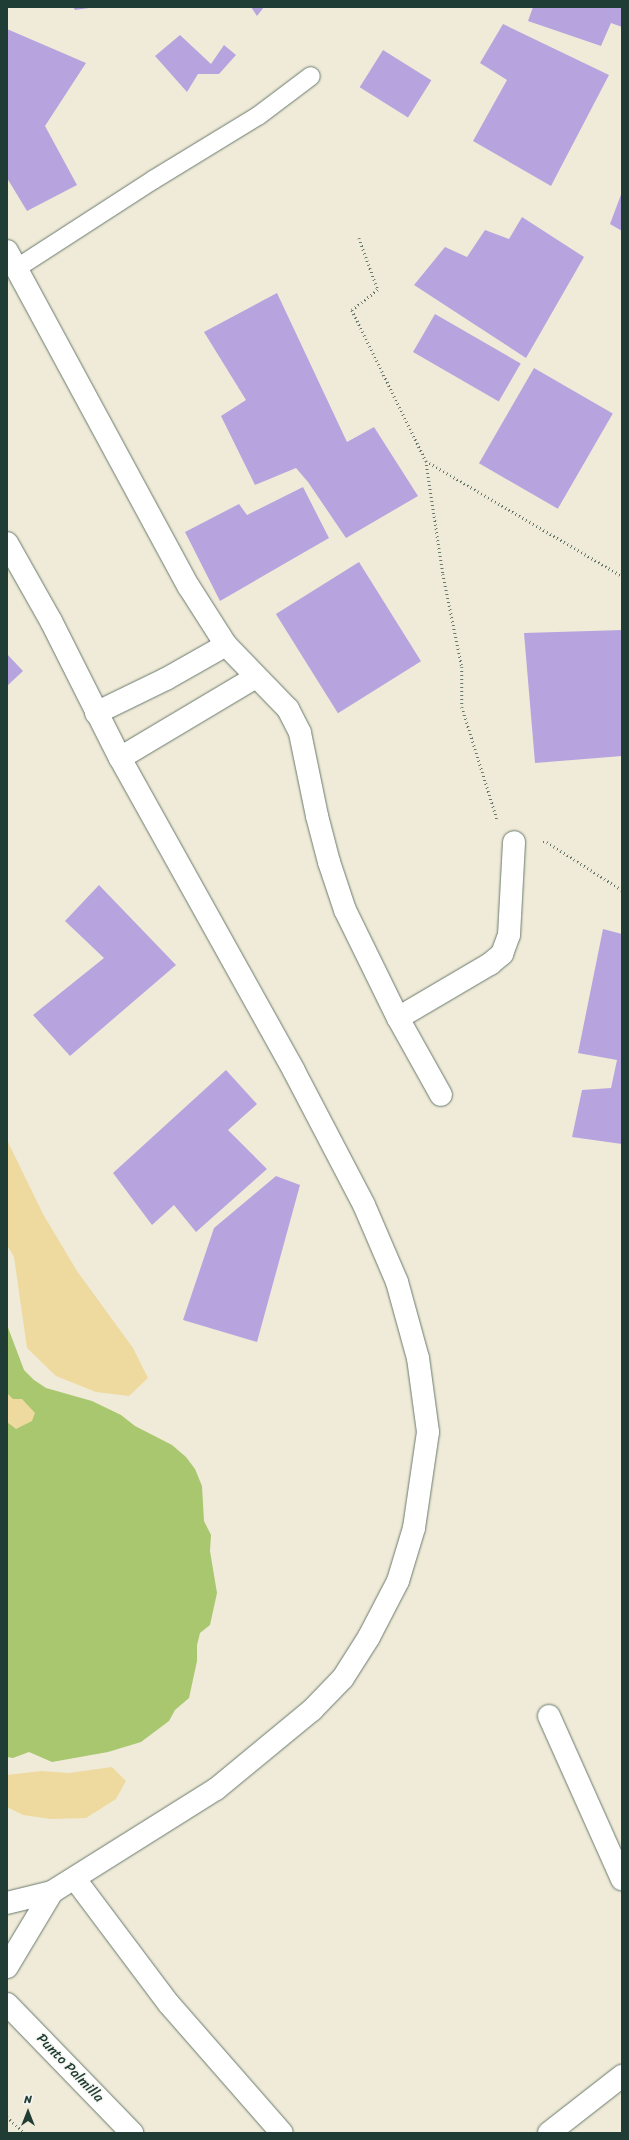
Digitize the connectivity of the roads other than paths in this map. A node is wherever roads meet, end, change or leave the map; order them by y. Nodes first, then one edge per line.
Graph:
1 (311, 76) dead end
2 (12, 260) edge
3 (7, 543) edge
4 (226, 645) junction
5 (256, 677) junction
6 (96, 713) junction
7 (120, 758) junction
8 (514, 842) road end
9 (398, 1018) junction
10 (441, 1095) dead end
11 (549, 1716) dead end
12 (75, 1879) junction
13 (622, 1879) edge
14 (52, 1892) junction
15 (7, 1903) edge
16 (7, 1967) edge
17 (7, 2004) edge
18 (622, 2076) edge
19 (132, 2133) edge
20 (282, 2133) edge
21 (549, 2133) edge

1 - 2 lane
2 - 4 street
3 - 6 street
4 - 5 street
4 - 6 street
5 - 7 street
5 - 9 street
6 - 7 street
7 - 12 street
8 - 9 street
9 - 10 street
11 - 13 street
12 - 14 street
12 - 20 street
14 - 15 street
14 - 16 street
17 - 19 street, Punto Palmilla
18 - 21 street

